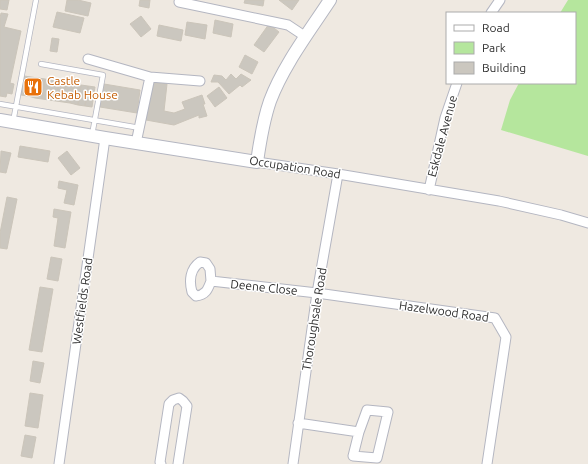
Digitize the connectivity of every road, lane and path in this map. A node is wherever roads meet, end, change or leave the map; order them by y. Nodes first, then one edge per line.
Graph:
1 (36, 0) edge
2 (330, 0) edge
3 (500, 0) edge
4 (179, 2) dead end
5 (492, 12) edge
6 (306, 37) junction
7 (88, 60) dead end
8 (41, 64) dead end
9 (150, 77) junction
10 (200, 81) dead end
11 (457, 84) edge
12 (0, 104) edge
13 (16, 107) junction
14 (0, 120) edge
15 (95, 120) junction
16 (13, 122) junction
17 (140, 128) junction
18 (92, 136) junction
19 (105, 138) junction
20 (136, 143) junction
21 (257, 162) junction
22 (338, 174) junction
23 (429, 190) junction
24 (588, 223) edge
25 (211, 281) dead end
26 (317, 293) junction
27 (298, 423) junction
28 (359, 432) junction
29 (59, 464) edge
30 (161, 464) edge
31 (178, 464) edge
32 (293, 464) edge
33 (487, 464) edge

1 - 13 lane
2 - 6 street
3 - 5 street
4 - 6 street
6 - 21 street
7 - 9 street
8 - 15 lane
9 - 10 street
9 - 17 street
11 - 23 street, Eskdale Avenue
12 - 13 lane
13 - 15 lane
13 - 16 lane
14 - 16 street, Occupation Road
15 - 17 lane
15 - 18 lane
16 - 18 street, Occupation Road
17 - 20 street
18 - 19 street, Occupation Road
19 - 20 street, Occupation Road
19 - 29 street, Westfields Road
20 - 21 street, Occupation Road
21 - 22 street, Occupation Road
22 - 23 street, Occupation Road
22 - 26 street, Thoroughsale Road
23 - 24 street, Occupation Road
25 - 26 street, Deene Close
26 - 27 street, Thoroughsale Road
26 - 33 street, Hazelwood Road
27 - 28 street
27 - 32 street, Thoroughsale Road
28 - 28 street
30 - 31 street

